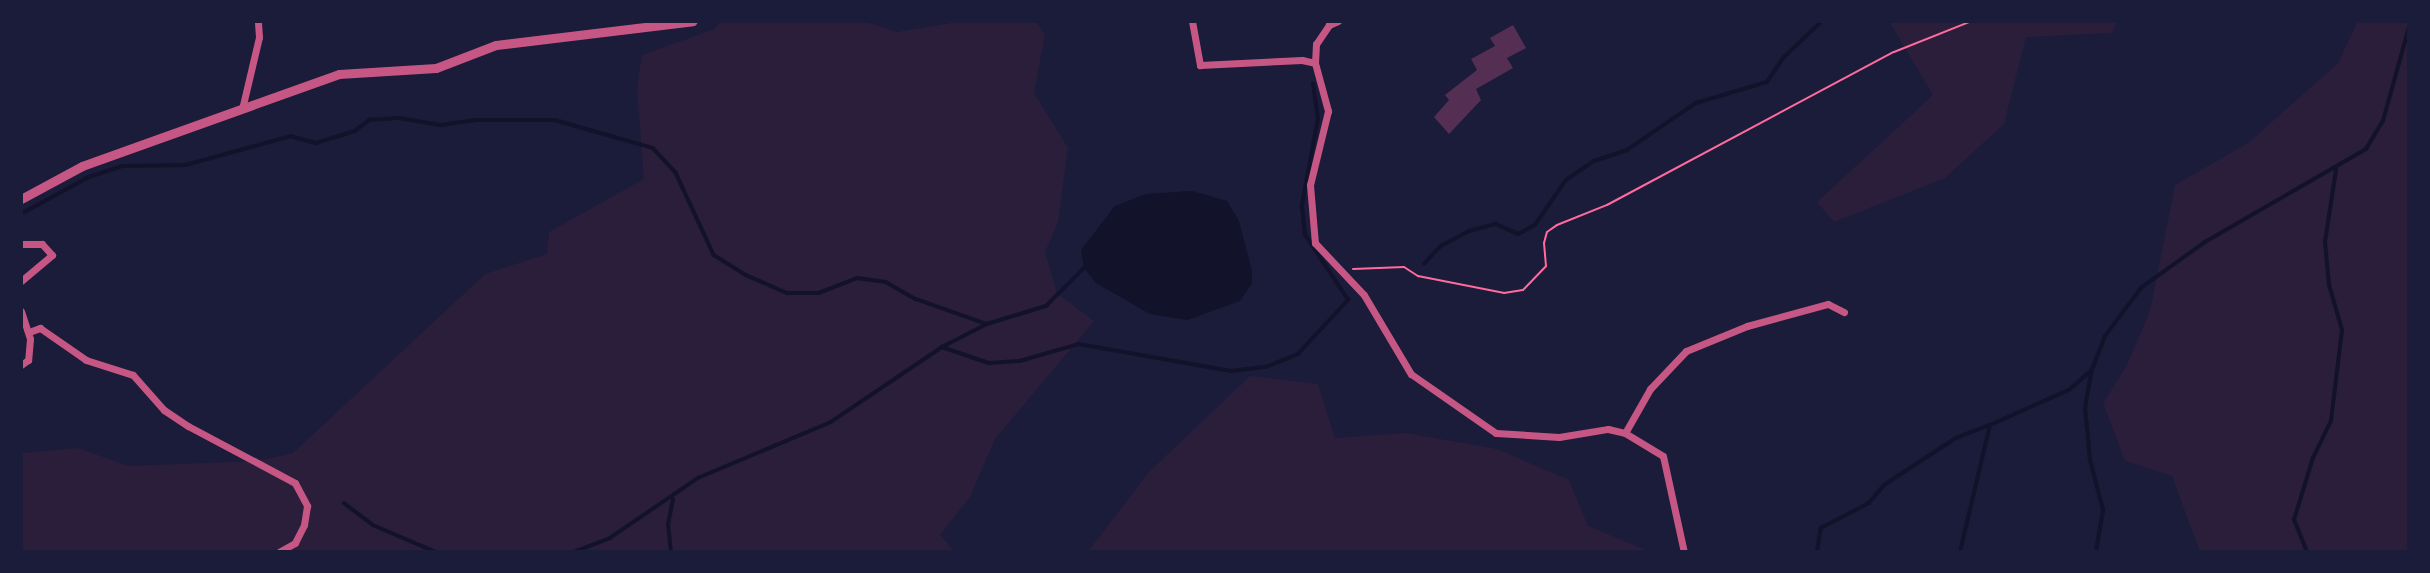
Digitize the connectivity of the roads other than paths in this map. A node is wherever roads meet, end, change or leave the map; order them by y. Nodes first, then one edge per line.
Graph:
1 (258, 21) edge
2 (693, 21) edge
3 (1192, 21) edge
4 (1338, 21) edge
5 (1315, 63) junction
6 (242, 108) junction
7 (21, 199) edge
8 (21, 244) edge
9 (21, 281) edge
10 (21, 311) edge
11 (1844, 313) dead end
12 (29, 332) junction
13 (21, 365) edge
14 (1625, 433) junction
15 (279, 552) edge
16 (1684, 552) edge

1 - 6 street
2 - 6 street
3 - 5 street
4 - 5 street
5 - 14 street
6 - 7 street
8 - 9 street
10 - 12 street
11 - 14 street
12 - 13 street
12 - 15 street
14 - 16 street

